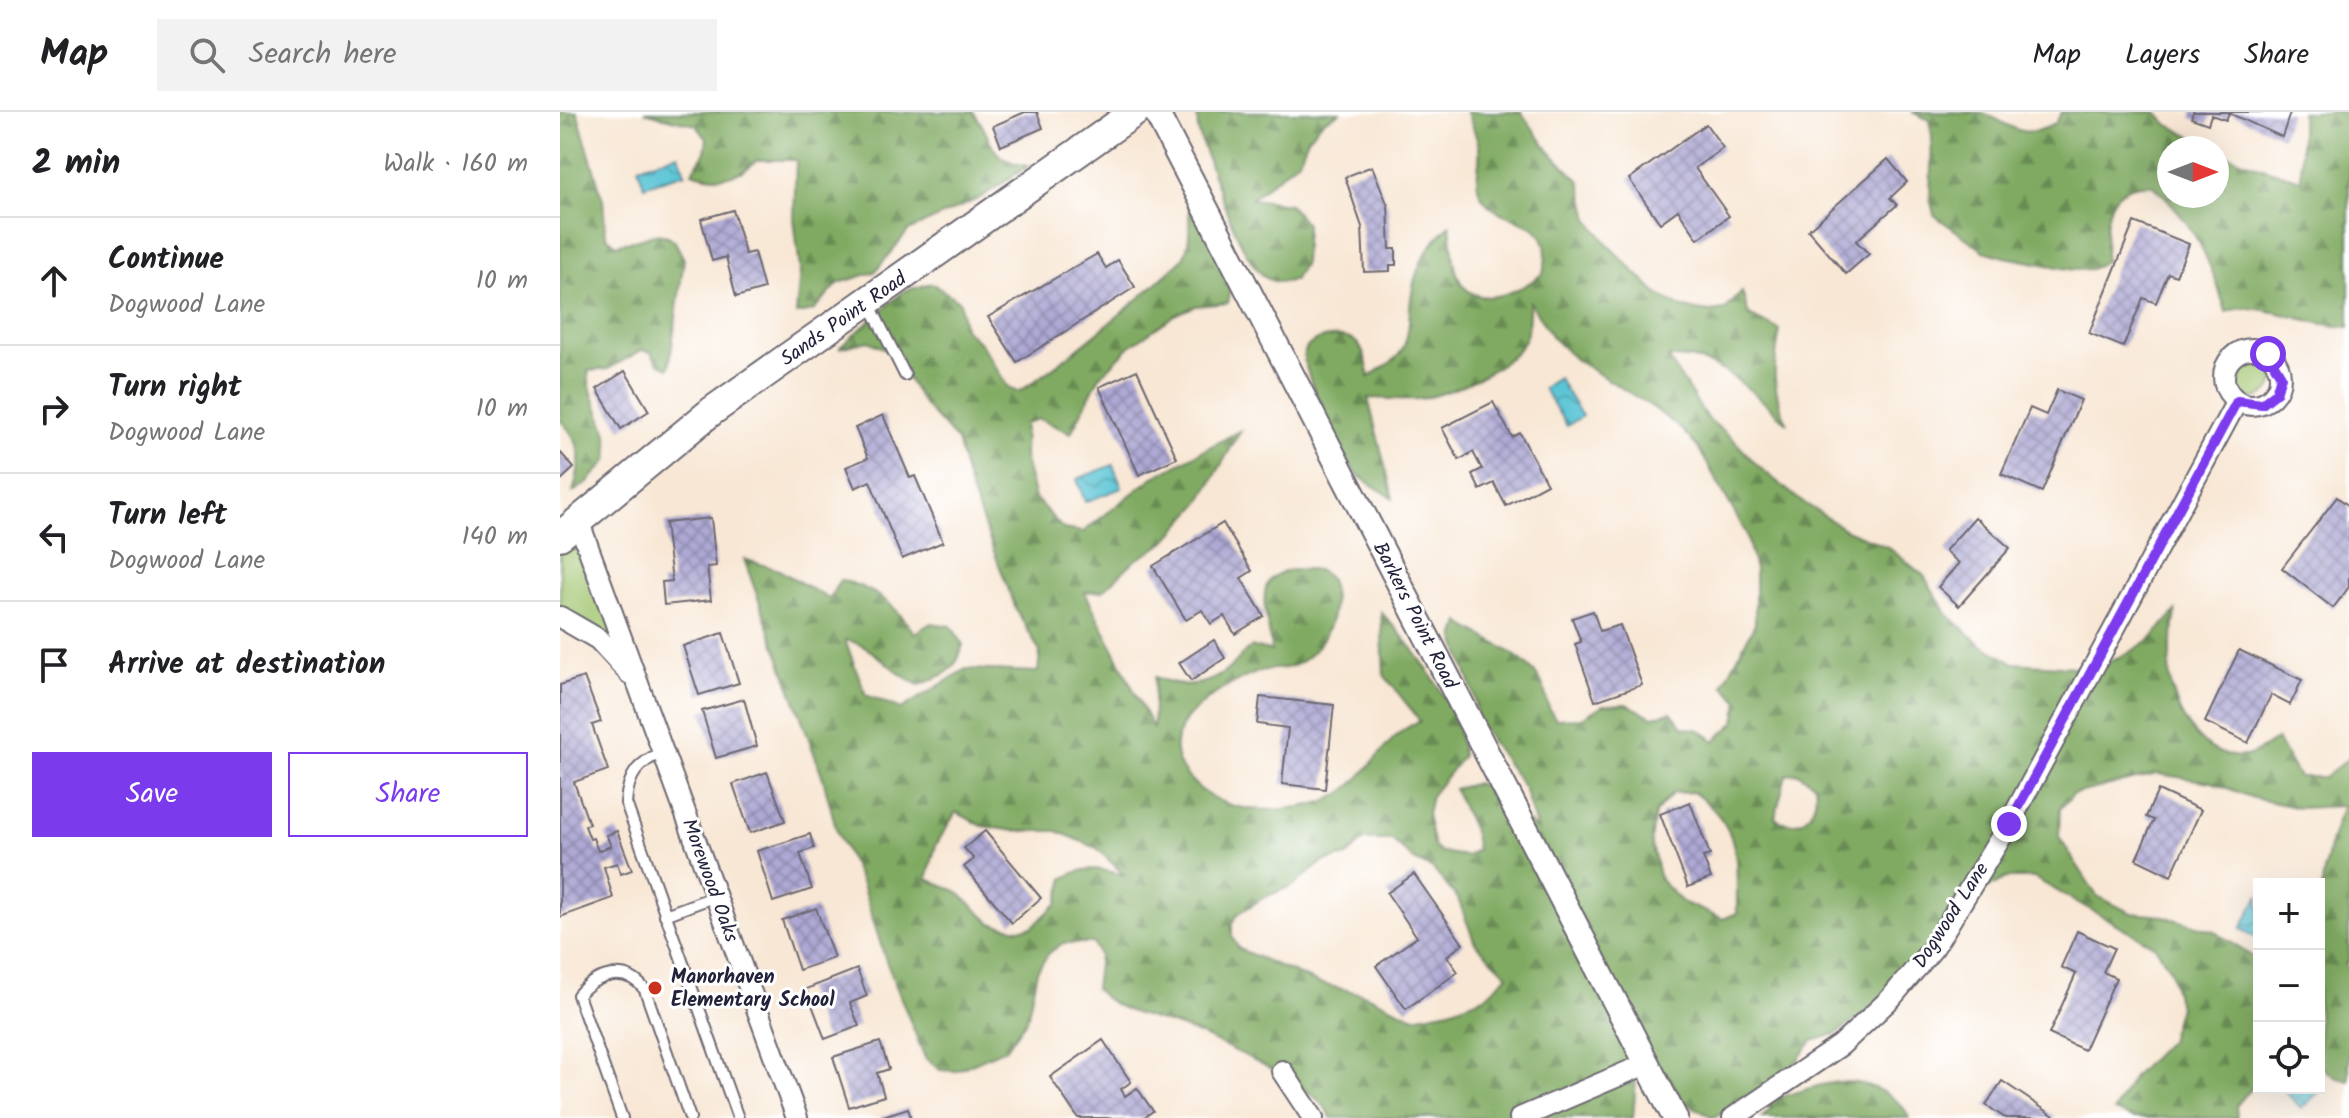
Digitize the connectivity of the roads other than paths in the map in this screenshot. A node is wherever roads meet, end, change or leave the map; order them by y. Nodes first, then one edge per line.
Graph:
1 (1135, 112) edge
2 (1156, 112) edge
3 (868, 301) junction
4 (905, 375) dead end
5 (2237, 401) dead end
6 (569, 528) edge
7 (560, 617) edge
8 (640, 687) junction
9 (664, 751) junction
10 (716, 896) junction
11 (665, 915) junction
12 (1646, 1064) junction
13 (1282, 1071) dead end
14 (622, 1118) edge
15 (690, 1118) edge
16 (738, 1118) edge
17 (797, 1118) edge
18 (1313, 1118) edge
19 (1520, 1118) edge
20 (1675, 1118) edge
21 (1733, 1118) edge

1 - 3 main road, Sands Point Road
2 - 12 street, Barkers Point Road
3 - 4 lane
3 - 6 main road, Sands Point Road
5 - 21 street, Dogwood Lane
6 - 8 street, Morewood Oaks
7 - 8 street, Morewood Oaks
8 - 9 street, Morewood Oaks
9 - 10 street, Morewood Oaks
9 - 11 lane
10 - 11 lane
10 - 17 street, Morewood Oaks
11 - 16 lane
12 - 19 street
12 - 20 street, Barkers Point Road
13 - 18 street
14 - 15 lane

